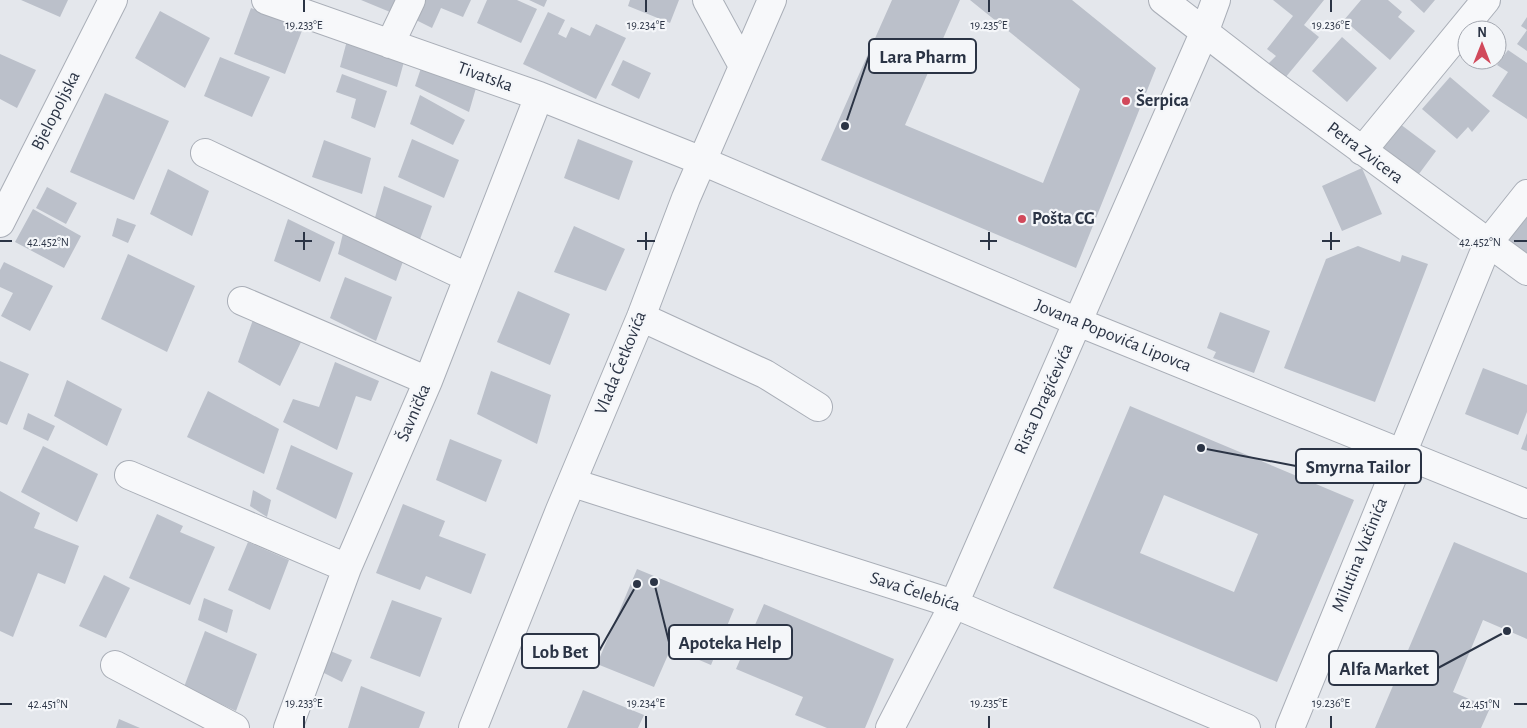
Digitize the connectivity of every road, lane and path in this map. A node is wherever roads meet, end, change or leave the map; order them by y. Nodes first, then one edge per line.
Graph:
1 (113, 0) edge
2 (266, 0) edge
3 (412, 0) edge
4 (707, 0) edge
5 (772, 0) edge
6 (1163, 0) edge
7 (1216, 0) edge
8 (1486, 0) edge
9 (1204, 33) junction
10 (390, 44) junction
11 (743, 66) junction
12 (539, 96) junction
13 (1362, 150) junction
14 (205, 153) dead end
15 (702, 161) junction
16 (1527, 194) edge
17 (0, 223) edge
18 (1488, 244) junction
19 (1527, 271) edge
20 (467, 277) junction
21 (242, 301) dead end
22 (641, 317) junction
23 (1078, 322) junction
24 (428, 381) junction
25 (818, 407) dead end
26 (1401, 454) junction
27 (129, 475) dead end
28 (573, 483) junction
29 (1527, 504) edge
30 (347, 568) junction
31 (954, 604) junction
32 (115, 665) dead end
33 (235, 728) edge
34 (288, 728) edge
35 (473, 728) edge
36 (890, 728) edge
37 (1246, 728) edge
38 (1290, 728) edge

1 - 17 street, Bjelopoljska
2 - 10 street, Tivatska
3 - 10 street
4 - 11 street
5 - 11 street, Vlada Ćetkovića
6 - 9 street
7 - 9 street, Rista Dragićevića
8 - 13 street
9 - 13 street, Petra Zvicera
9 - 23 street, Rista Dragićevića
10 - 12 street, Tivatska
11 - 15 street, Vlada Ćetkovića
12 - 15 street, Tivatska
12 - 20 street, Šavnička
13 - 18 street, Petra Zvicera
14 - 20 street
15 - 22 street, Vlada Ćetkovića
15 - 23 street, Jovana Popovića Lipovca
16 - 18 street, Milutina Vučinića
18 - 19 street, Petra Zvicera
18 - 26 street, Milutina Vučinića
20 - 24 street, Šavnička
21 - 24 street
22 - 25 street
22 - 28 street, Vlada Ćetkovića
23 - 26 street, Jovana Popovića Lipovca
23 - 31 street, Rista Dragićevića
24 - 30 street, Šavnička
26 - 29 street, Jovana Popovića Lipovca
26 - 38 street, Milutina Vučinića
27 - 30 street
28 - 31 street, Sava Čelebića
28 - 35 street, Vlada Ćetkovića
30 - 34 street, Šavnička
31 - 36 street, Rista Dragićevića
31 - 37 street, Sava Čelebića
32 - 33 street

